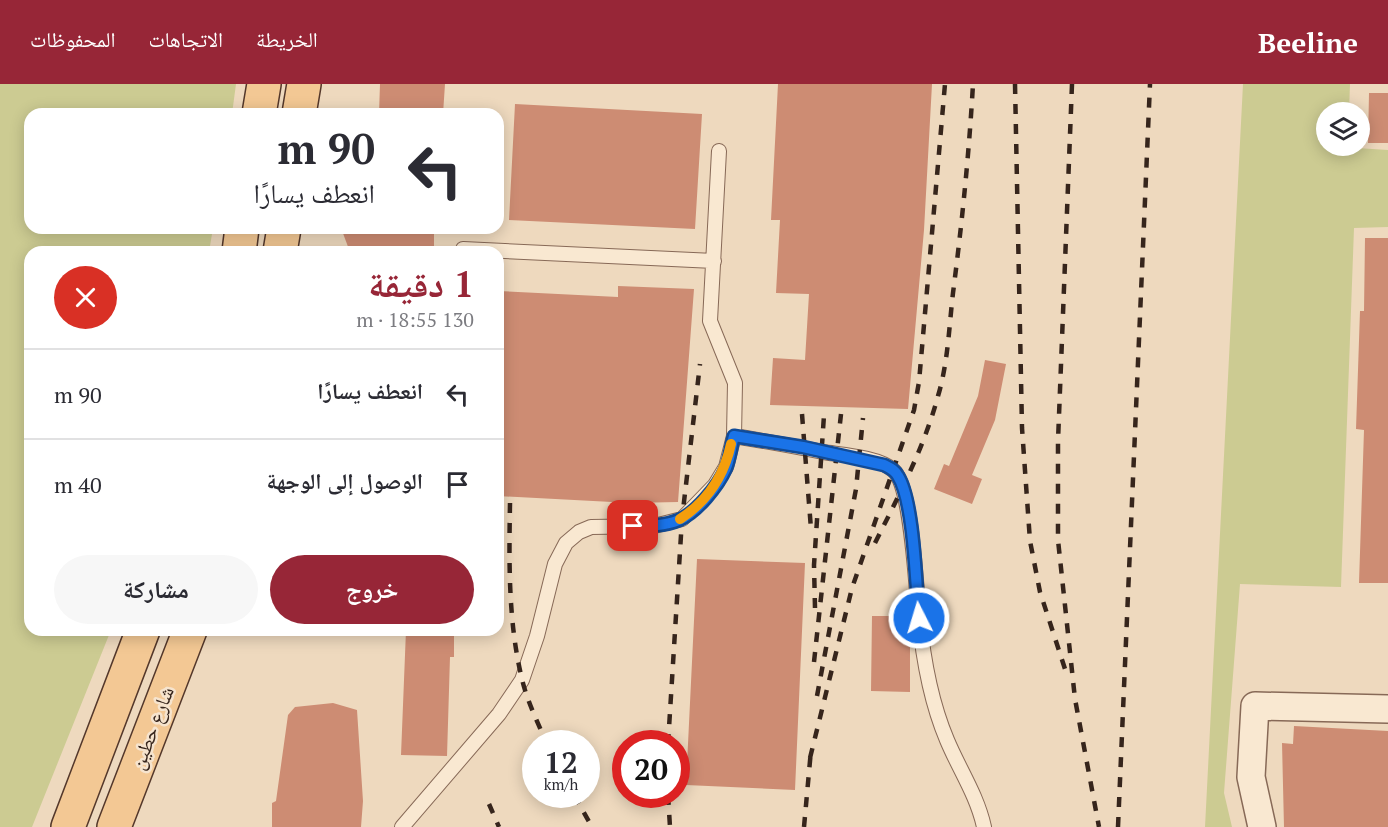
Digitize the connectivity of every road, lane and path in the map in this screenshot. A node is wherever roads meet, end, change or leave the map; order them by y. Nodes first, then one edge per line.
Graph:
1 (264, 84) edge
2 (304, 84) edge
3 (260, 108) edge
4 (301, 108) edge
5 (719, 151) dead end
6 (504, 251) edge
7 (714, 261) junction
8 (734, 436) junction
9 (141, 636) edge
10 (188, 636) edge
11 (1388, 709) edge
12 (69, 827) edge
13 (114, 827) edge
14 (402, 827) edge
15 (984, 827) edge
16 (1262, 827) edge

1 - 3 main road
2 - 4 main road
5 - 7 lane
6 - 7 lane
7 - 8 lane
8 - 14 lane
8 - 15 lane
9 - 12 main road
10 - 13 main road, شارع حطين
11 - 16 street

